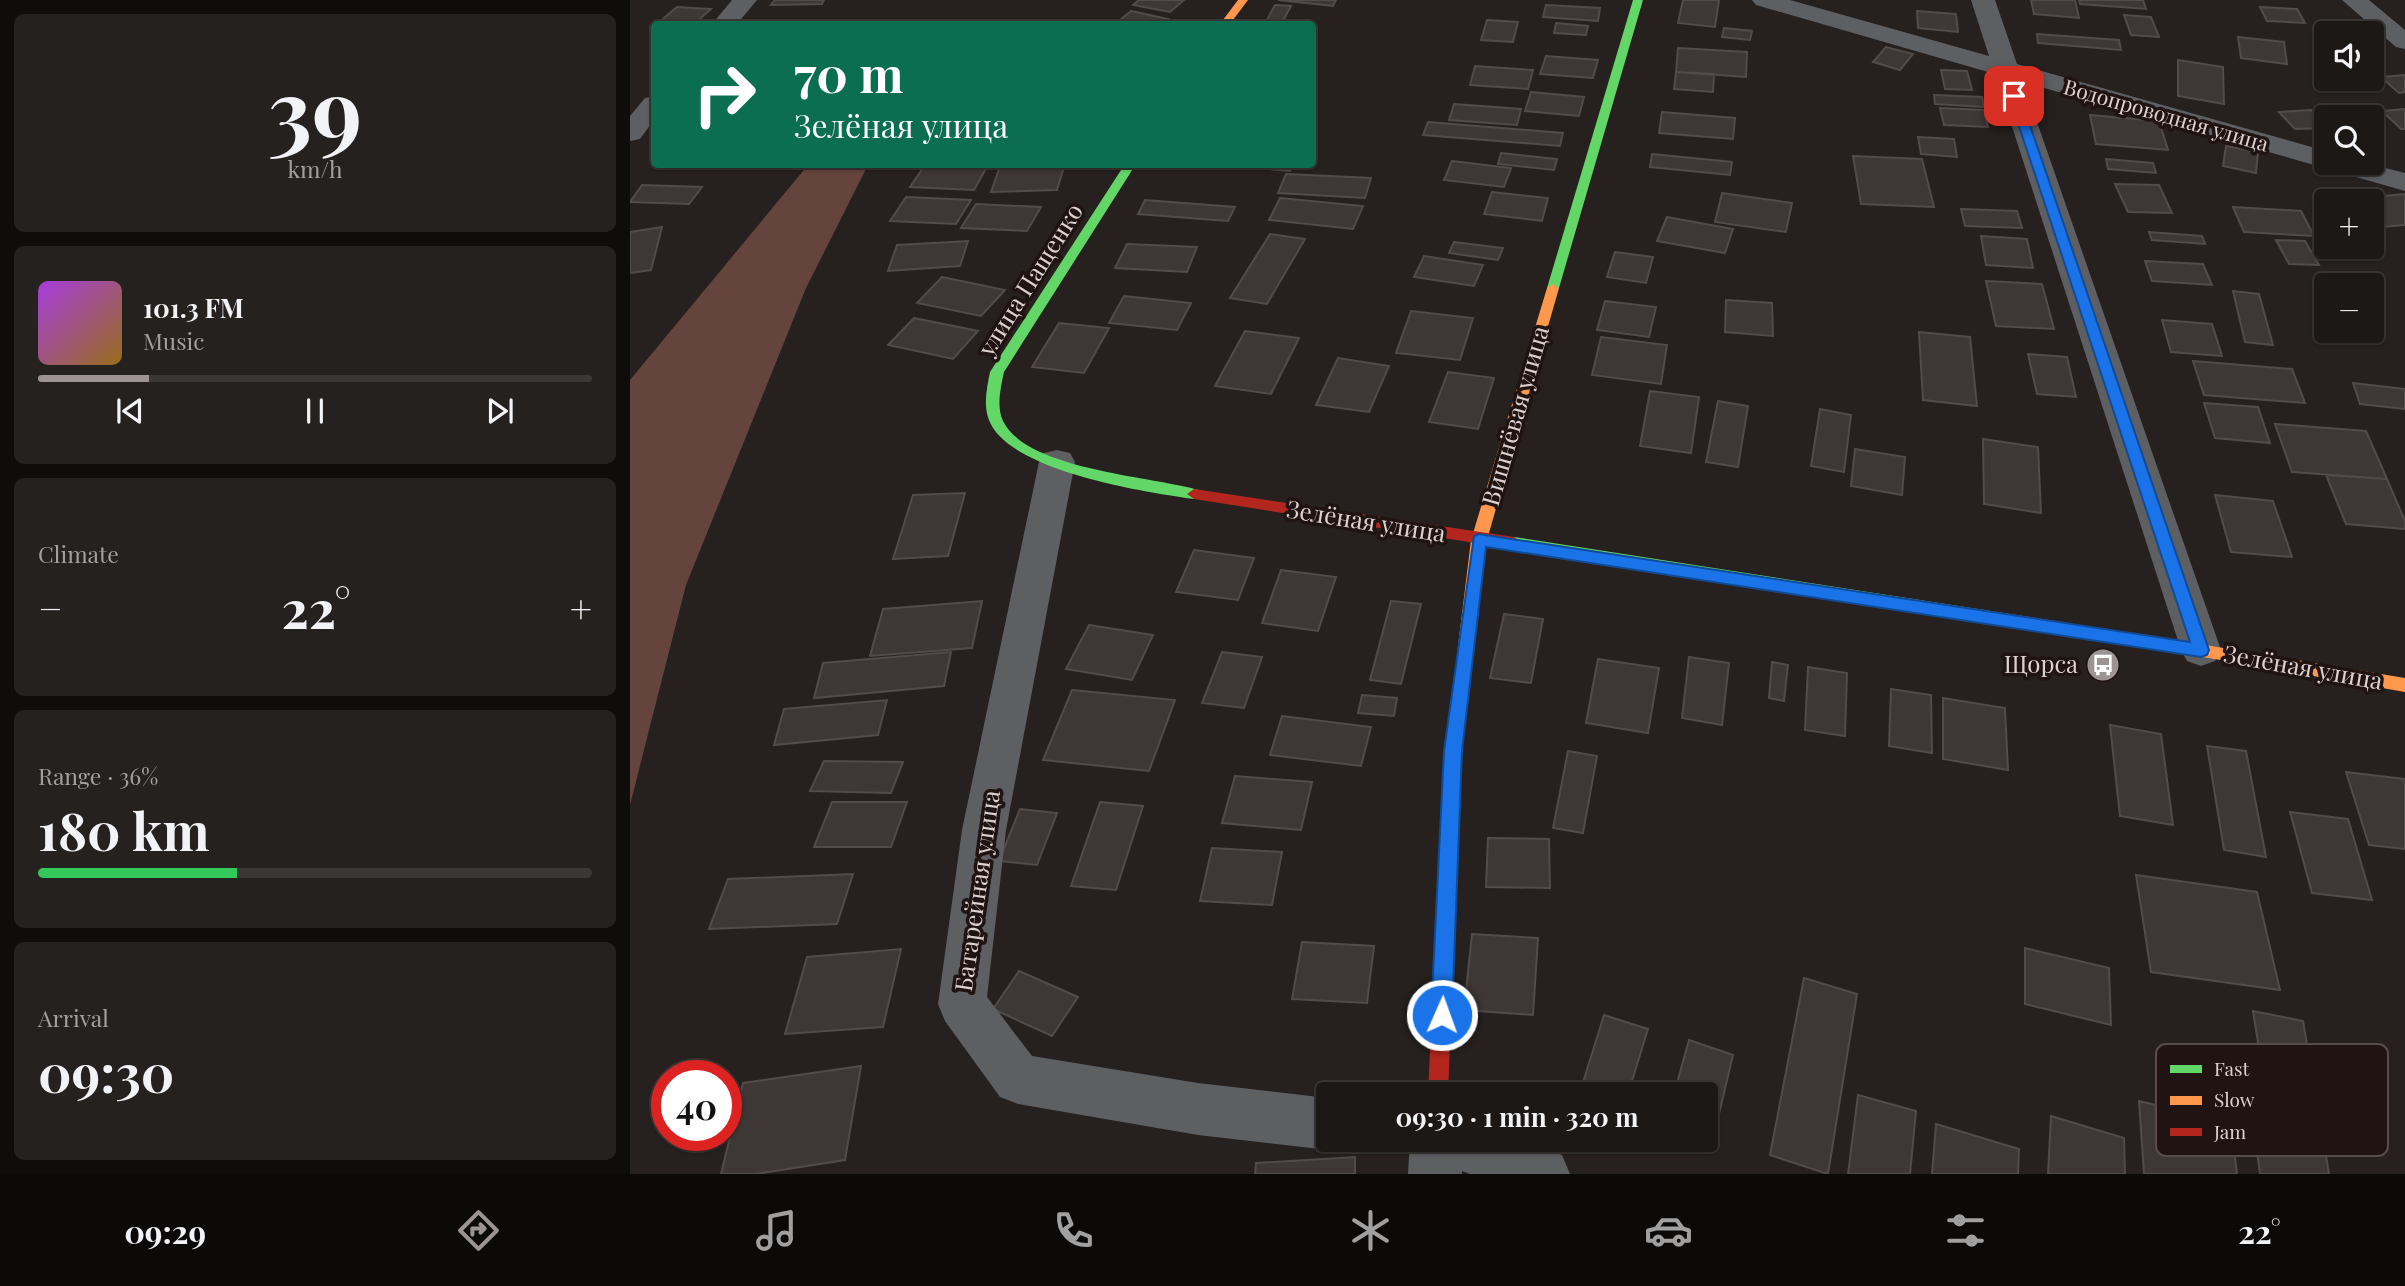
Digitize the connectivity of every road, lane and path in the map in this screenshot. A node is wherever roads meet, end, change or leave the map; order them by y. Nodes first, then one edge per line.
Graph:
1 (745, 0) edge
2 (1243, 0) edge
3 (1638, 0) edge
4 (1764, 0) edge
5 (1983, 0) edge
6 (2354, 0) edge
7 (727, 21) edge
8 (1227, 21) edge
9 (2405, 41) edge
10 (2005, 70) junction
11 (651, 108) edge
12 (630, 133) edge
13 (2314, 157) edge
14 (1128, 168) edge
15 (2379, 175) edge
16 (2405, 182) edge
17 (999, 427) joint
18 (1057, 462) junction
19 (1479, 540) junction
20 (2201, 650) junction
21 (2405, 685) edge
22 (1439, 1082) edge
23 (1316, 1123) edge
24 (1436, 1152) edge
25 (1481, 1152) edge
26 (1435, 1174) edge
27 (1543, 1174) edge

1 - 7 street
2 - 8 street
3 - 19 street, Вишнёвая улица
4 - 10 street, Водопроводная улица
5 - 10 street, Зелёная улица
6 - 9 street
10 - 13 street, Водопроводная улица
10 - 20 street, Зелёная улица
11 - 12 street
14 - 17 street, улица Пащенко
15 - 16 street
17 - 18 street, Зелёная улица
18 - 19 street, Зелёная улица
18 - 23 street, Батарейная улица
19 - 20 street, Зелёная улица
19 - 22 street, Вишнёвая улица
20 - 21 street, Зелёная улица
24 - 26 street
25 - 27 street

